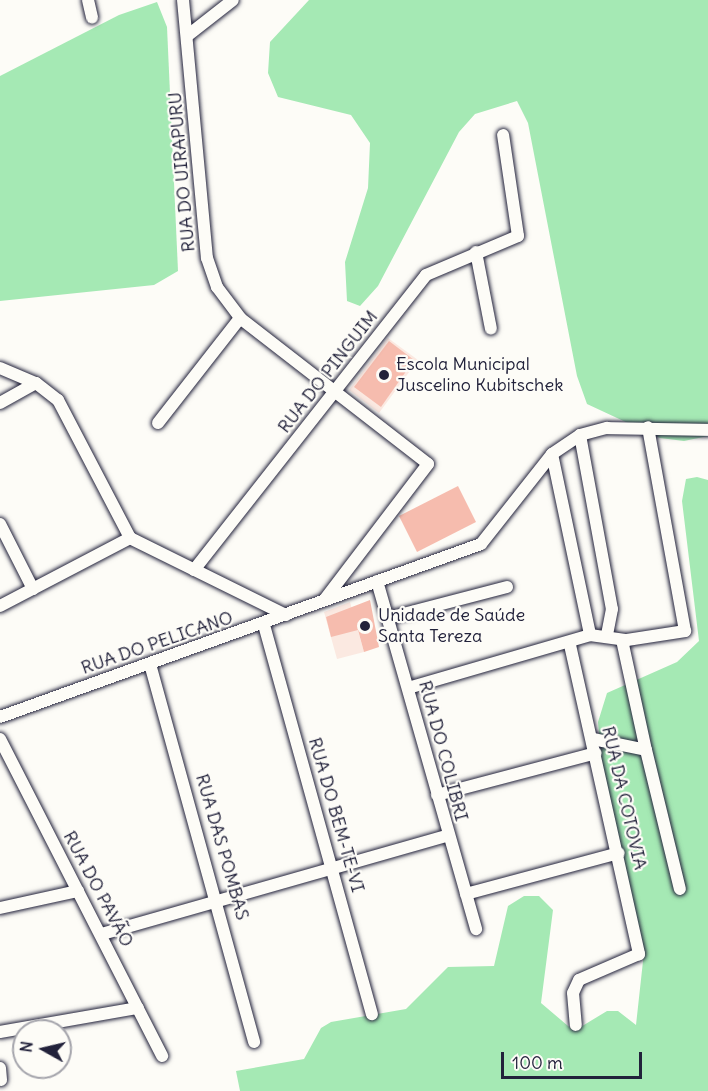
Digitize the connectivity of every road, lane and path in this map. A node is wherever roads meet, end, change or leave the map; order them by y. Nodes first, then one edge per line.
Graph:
1 (88, 0) edge
2 (183, 0) edge
3 (233, 0) edge
4 (92, 18) dead end
5 (187, 36) junction
6 (503, 135) dead end
7 (476, 252) junction
8 (240, 318) junction
9 (491, 329) dead end
10 (0, 368) edge
11 (36, 383) junction
12 (336, 394) junction
13 (0, 403) edge
14 (158, 423) dead end
15 (648, 427) junction
16 (708, 430) edge
17 (580, 435) junction
18 (552, 454) junction
19 (0, 524) edge
20 (130, 538) junction
21 (194, 570) junction
22 (377, 581) junction
23 (507, 586) dead end
24 (33, 590) junction
25 (324, 600) junction
26 (0, 606) edge
27 (286, 615) junction
28 (388, 618) junction
29 (264, 626) junction
30 (607, 634) junction
31 (590, 635) junction
32 (622, 640) junction
33 (570, 645) junction
34 (150, 664) junction
35 (408, 688) junction
36 (0, 717) edge
37 (0, 739) edge
38 (592, 739) junction
39 (646, 750) junction
40 (596, 753) junction
41 (437, 795) junction
42 (447, 836) junction
43 (619, 853) junction
44 (335, 870) junction
45 (680, 889) dead end
46 (78, 891) junction
47 (466, 894) junction
48 (219, 899) junction
49 (0, 908) edge
50 (476, 930) dead end
51 (102, 934) junction
52 (138, 1008) junction
53 (372, 1014) dead end
54 (576, 1025) dead end
55 (0, 1032) edge
56 (254, 1042) dead end
57 (162, 1056) dead end

1 - 4 street
2 - 5 street, RUA DO UIRAPURU
3 - 5 street
5 - 8 street, RUA DO UIRAPURU
6 - 7 street, RUA DO PINGUIM
7 - 9 street
7 - 12 street, RUA DO PINGUIM
8 - 12 street, RUA DO UIRAPURU
8 - 14 street
10 - 11 street
11 - 13 street
11 - 20 street
12 - 21 street, RUA DO PINGUIM
12 - 25 street, RUA DO UIRAPURU
15 - 16 street
15 - 17 street
15 - 32 street
17 - 18 street, RUA DO PELICANO
17 - 30 street
18 - 22 street, RUA DO PELICANO
18 - 31 street
19 - 24 street
20 - 21 street
20 - 24 street
21 - 27 street
22 - 25 street, RUA DO PELICANO
22 - 28 street, RUA DO COLIBRI
23 - 28 street
24 - 26 street
25 - 27 street, RUA DO PELICANO
27 - 29 street, RUA DO PELICANO
28 - 35 street, RUA DO COLIBRI
29 - 34 street, RUA DO PELICANO
29 - 44 street, RUA DO BEM-TE-VI
30 - 31 street
30 - 32 street
31 - 33 street
32 - 39 street
33 - 35 street
33 - 38 street, RUA DA COTOVIA
34 - 36 street, RUA DO PELICANO
34 - 48 street, RUA DAS POMBAS
35 - 41 street, RUA DO COLIBRI
37 - 46 street, RUA DO PAVÃO
38 - 39 street
38 - 40 street, RUA DA COTOVIA
39 - 45 street
40 - 41 street
40 - 43 street, RUA DA COTOVIA
41 - 42 street, RUA DO COLIBRI
42 - 44 street
42 - 47 street, RUA DO COLIBRI
43 - 47 street
43 - 54 street, RUA DA COTOVIA
44 - 48 street
44 - 53 street, RUA DO BEM-TE-VI
46 - 49 street
46 - 51 street, RUA DO PAVÃO
47 - 50 street, RUA DO COLIBRI
48 - 51 street
48 - 56 street, RUA DAS POMBAS
51 - 52 street, RUA DO PAVÃO
52 - 55 street
52 - 57 street, RUA DO PAVÃO

